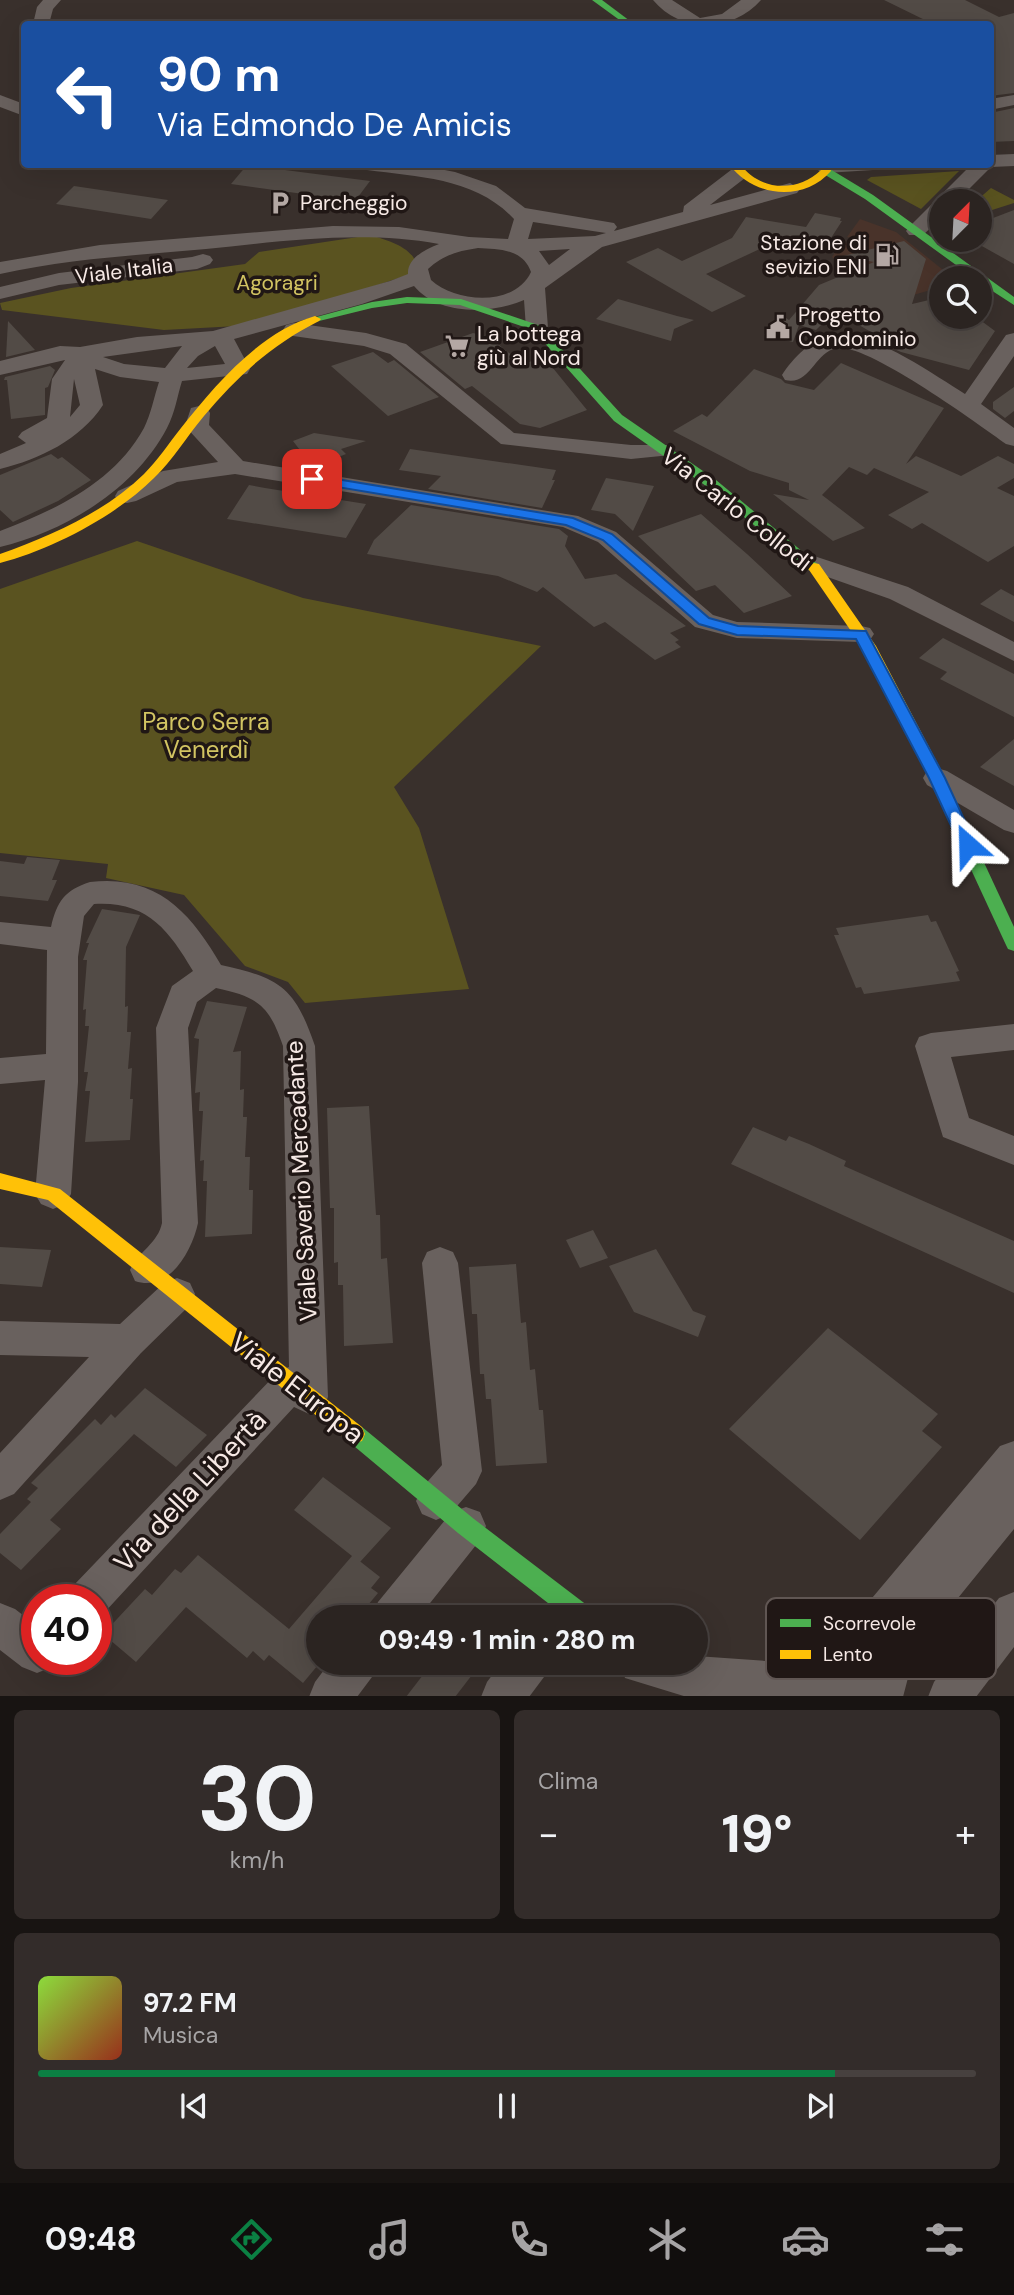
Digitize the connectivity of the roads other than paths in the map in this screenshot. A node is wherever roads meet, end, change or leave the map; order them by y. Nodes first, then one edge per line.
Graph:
1 (53, 0) edge
2 (596, 0) edge
3 (662, 0) edge
4 (710, 0) edge
5 (753, 0) edge
6 (730, 14) junction
7 (42, 21) edge
8 (626, 21) edge
9 (693, 21) edge
10 (711, 21) edge
11 (21, 92) edge
12 (0, 95) edge
13 (0, 100) edge
14 (1014, 100) edge
15 (994, 104) edge
16 (21, 110) edge
17 (1014, 160) edge
18 (994, 161) edge
19 (392, 168) edge
20 (733, 168) edge
21 (825, 168) edge
22 (979, 168) edge
23 (800, 187) junction
24 (958, 189) edge
25 (869, 197) junction
26 (518, 212) junction
27 (929, 218) edge
28 (677, 221) junction
29 (650, 228) junction
30 (345, 231) junction
31 (916, 231) junction
32 (244, 239) junction
33 (468, 242) junction
34 (596, 242) junction
35 (516, 246) junction
36 (0, 268) edge
37 (418, 272) junction
38 (534, 288) junction
39 (0, 293) edge
40 (461, 302) junction
41 (1014, 302) edge
42 (537, 328) junction
43 (294, 330) junction
44 (221, 336) junction
45 (1014, 340) edge
46 (80, 354) junction
47 (0, 368) edge
48 (239, 369) junction
49 (793, 375) dead end
50 (171, 377) junction
51 (968, 406) junction
52 (199, 413) junction
53 (1014, 439) edge
54 (0, 448) edge
55 (663, 450) junction
56 (0, 462) edge
57 (235, 467) junction
58 (127, 496) junction
59 (0, 540) edge
60 (0, 559) edge
61 (811, 563) junction
62 (861, 634) junction
63 (1014, 653) edge
64 (937, 778) junction
65 (1014, 822) edge
66 (0, 933) edge
67 (63, 940) junction
68 (1014, 944) edge
69 (211, 975) junction
70 (1012, 1045) edge
71 (62, 1066) junction
72 (0, 1071) edge
73 (1014, 1151) edge
74 (0, 1181) edge
75 (53, 1194) junction
76 (440, 1263) dead end
77 (148, 1270) junction
78 (177, 1294) junction
79 (0, 1338) edge
80 (128, 1341) junction
81 (301, 1390) junction
82 (1014, 1459) edge
83 (0, 1481) edge
84 (1014, 1498) edge
85 (451, 1513) junction
86 (104, 1584) edge
87 (899, 1598) edge
88 (932, 1598) edge
89 (400, 1605) edge
90 (563, 1605) edge
91 (1014, 1613) edge
92 (0, 1624) edge
93 (996, 1636) edge
94 (21, 1640) edge
95 (347, 1675) edge
96 (519, 1675) edge
97 (654, 1675) edge
98 (687, 1675) edge
99 (886, 1679) edge
100 (962, 1679) edge
101 (771, 1684) edge
102 (330, 1696) edge
103 (502, 1696) edge
104 (677, 1696) edge
105 (853, 1696) edge
106 (881, 1696) edge
107 (949, 1696) edge

1 - 7 street
2 - 8 street
3 - 9 street
4 - 6 street
5 - 6 street
6 - 10 street
11 - 12 street
13 - 16 street
14 - 15 street
17 - 18 street
19 - 26 street
20 - 23 street
20 - 28 street
21 - 23 street
21 - 25 street
22 - 24 street
23 - 25 street
23 - 28 street
25 - 31 street
26 - 29 street
26 - 33 street
26 - 35 street
27 - 31 street
28 - 29 street
29 - 34 street
30 - 32 street, Viale Italia
30 - 33 street, Viale Italia
30 - 37 street, Viale Italia
31 - 41 street
32 - 36 street, Viale Italia
32 - 39 street, Viale Italia
33 - 35 street
33 - 37 street
34 - 35 street
34 - 38 street
35 - 38 street
37 - 40 street, Viale Italia
37 - 44 street
38 - 40 street
38 - 42 street
40 - 42 street
40 - 43 street
42 - 55 street, Via Carlo Collodi
43 - 48 street
43 - 55 street
44 - 46 street
44 - 48 street
44 - 50 street
45 - 51 street
46 - 47 street
46 - 50 street
46 - 54 street
46 - 56 street
48 - 50 street
48 - 52 street
49 - 51 street
50 - 59 street
51 - 53 street
52 - 57 street
52 - 58 street
55 - 61 street, Via Carlo Collodi
57 - 58 street
57 - 62 street
58 - 60 street
61 - 62 street, Via Carlo Collodi
61 - 63 street
62 - 64 street, Via Carlo Collodi
64 - 65 street
64 - 68 street, Via Carlo Collodi
66 - 67 street
67 - 69 street
67 - 71 street
69 - 77 street
69 - 81 street, Viale Saverio Mercadante
70 - 73 street
71 - 72 street
71 - 75 street
74 - 75 street, Viale Europa
75 - 77 street, Viale Europa
76 - 85 street
77 - 78 street, Viale Europa
78 - 80 street
78 - 81 street, Viale Europa
79 - 80 street
80 - 83 street
81 - 85 street, Viale Europa
81 - 86 street, Via della Libertà
82 - 87 street
84 - 88 street
85 - 89 street
85 - 90 street, Viale Europa
91 - 93 street
92 - 94 street
95 - 102 street
96 - 103 street
97 - 104 street
98 - 101 street
99 - 106 street
100 - 107 street
101 - 105 street

